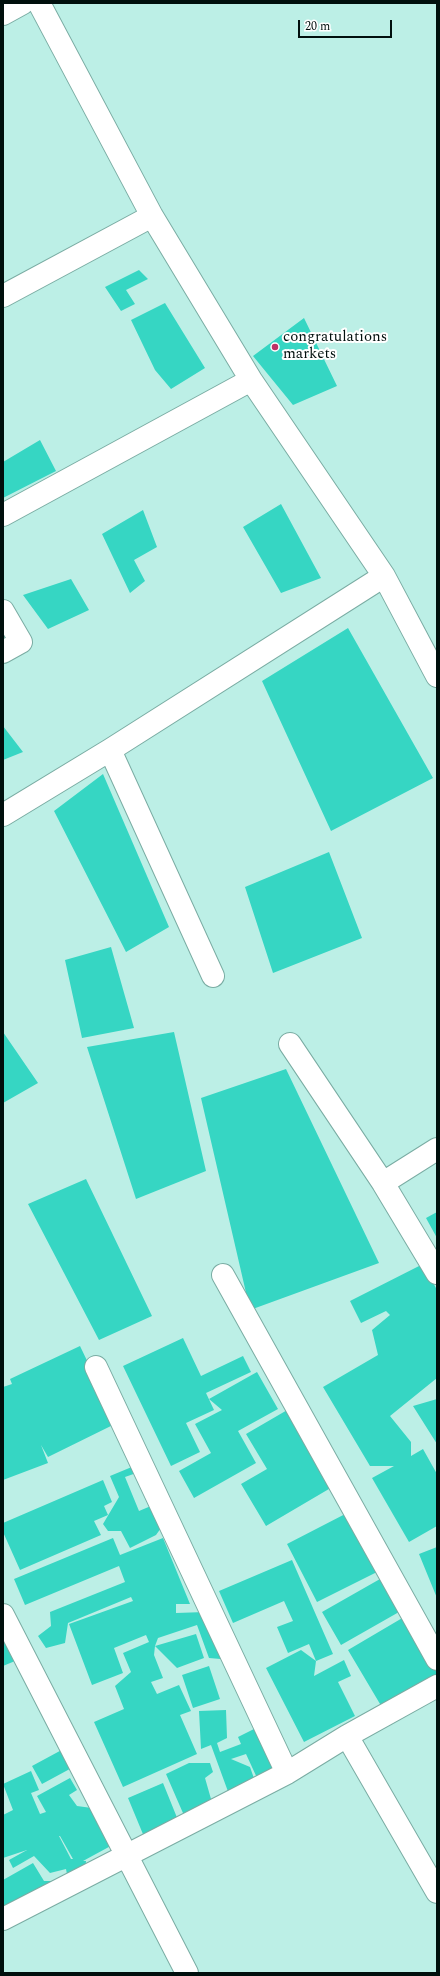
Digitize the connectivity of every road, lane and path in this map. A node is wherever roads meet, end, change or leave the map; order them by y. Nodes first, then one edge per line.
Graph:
1 (23, 3) edge
2 (38, 3) edge
3 (3, 14) edge
4 (152, 216) junction
5 (3, 296) edge
6 (250, 380) junction
7 (3, 515) edge
8 (384, 576) junction
9 (3, 611) edge
10 (3, 652) edge
11 (437, 676) edge
12 (110, 750) junction
13 (3, 815) edge
14 (213, 976) dead end
15 (290, 1044) dead end
16 (437, 1149) edge
17 (383, 1183) junction
18 (437, 1273) edge
19 (223, 1274) dead end
20 (96, 1367) dead end
21 (3, 1615) edge
22 (437, 1659) edge
23 (437, 1686) edge
24 (347, 1736) junction
25 (287, 1773) junction
26 (127, 1855) junction
27 (437, 1892) edge
28 (3, 1919) edge
29 (187, 1973) edge

1 - 3 street
2 - 4 street
4 - 5 street
4 - 6 street
6 - 7 street
6 - 8 street
8 - 11 street
8 - 12 street
9 - 10 street
12 - 13 street
12 - 14 street
15 - 17 street
16 - 17 street
17 - 18 street
19 - 22 street
20 - 25 street
21 - 26 street
23 - 24 street
24 - 25 street
24 - 27 street
25 - 26 street
26 - 28 street
26 - 29 street

